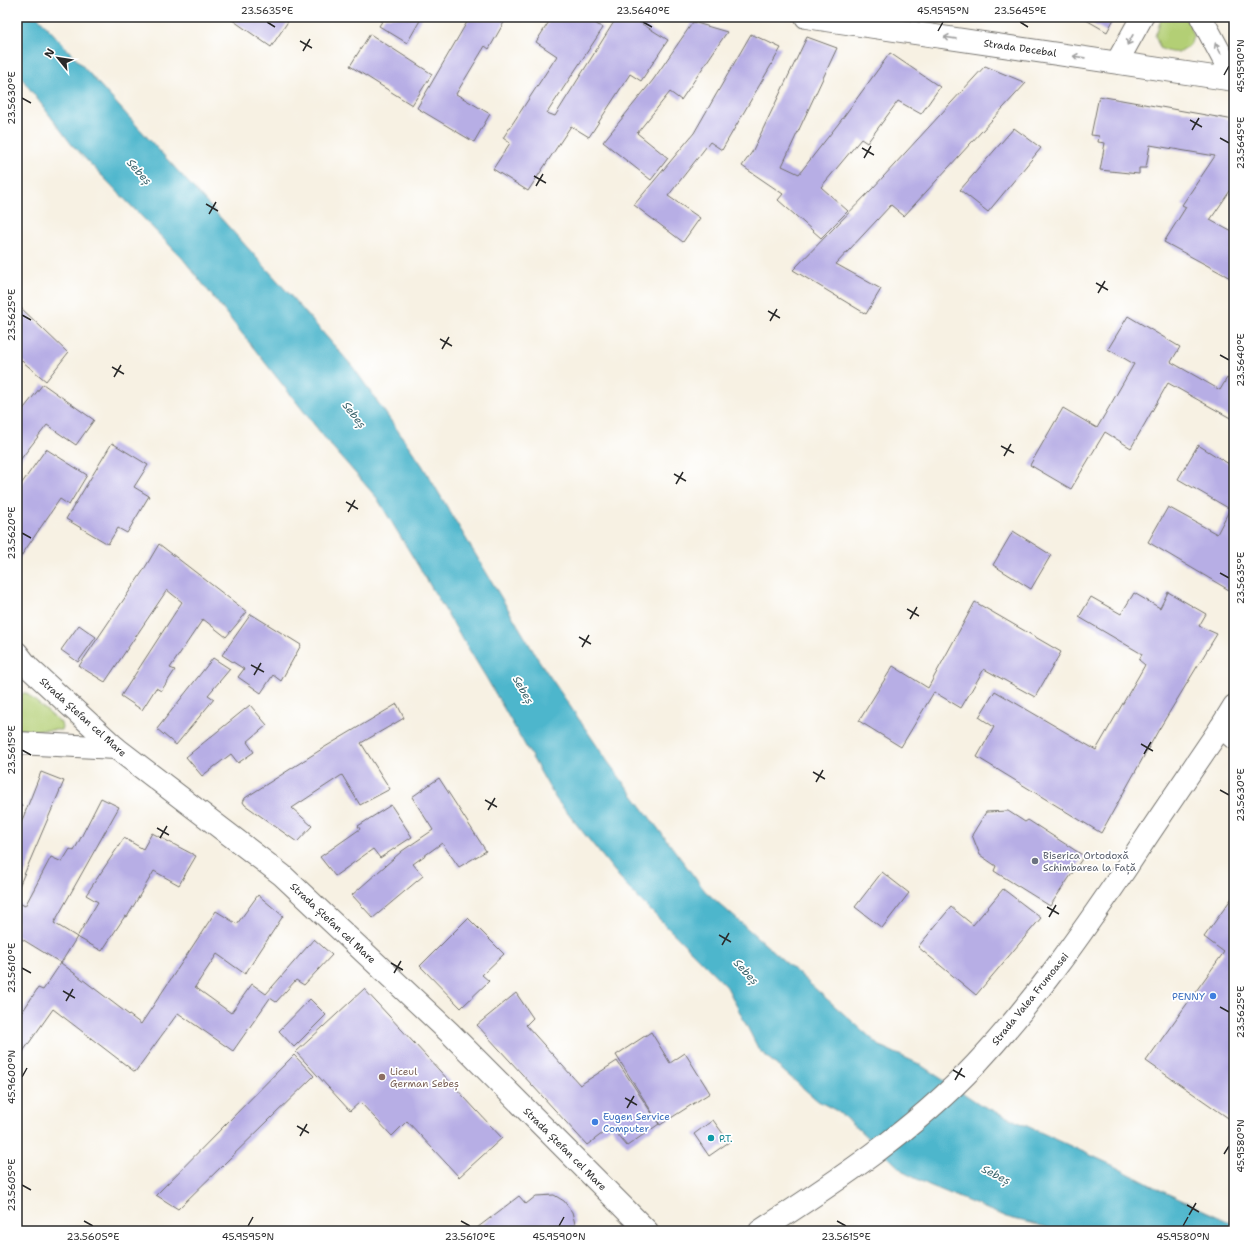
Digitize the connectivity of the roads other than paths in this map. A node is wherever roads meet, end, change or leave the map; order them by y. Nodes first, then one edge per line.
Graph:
1 (806, 17) edge
2 (1142, 17) edge
3 (1201, 17) edge
4 (1117, 62) junction
5 (1234, 79) edge
6 (17, 653) edge
7 (1234, 706) edge
8 (1227, 732) edge
9 (17, 742) edge
10 (116, 748) junction
11 (647, 1231) edge
12 (760, 1231) edge

4 -> 1 street, Strada Decebal
2 -> 4 street
5 -> 3 street
4 - 5 street, Strada Decebal
6 - 10 street, Strada Ștefan cel Mare
7 - 8 street, Strada Valea Frumoasei
8 - 12 street, Strada Valea Frumoasei
9 - 10 street
10 - 11 street, Strada Ștefan cel Mare

